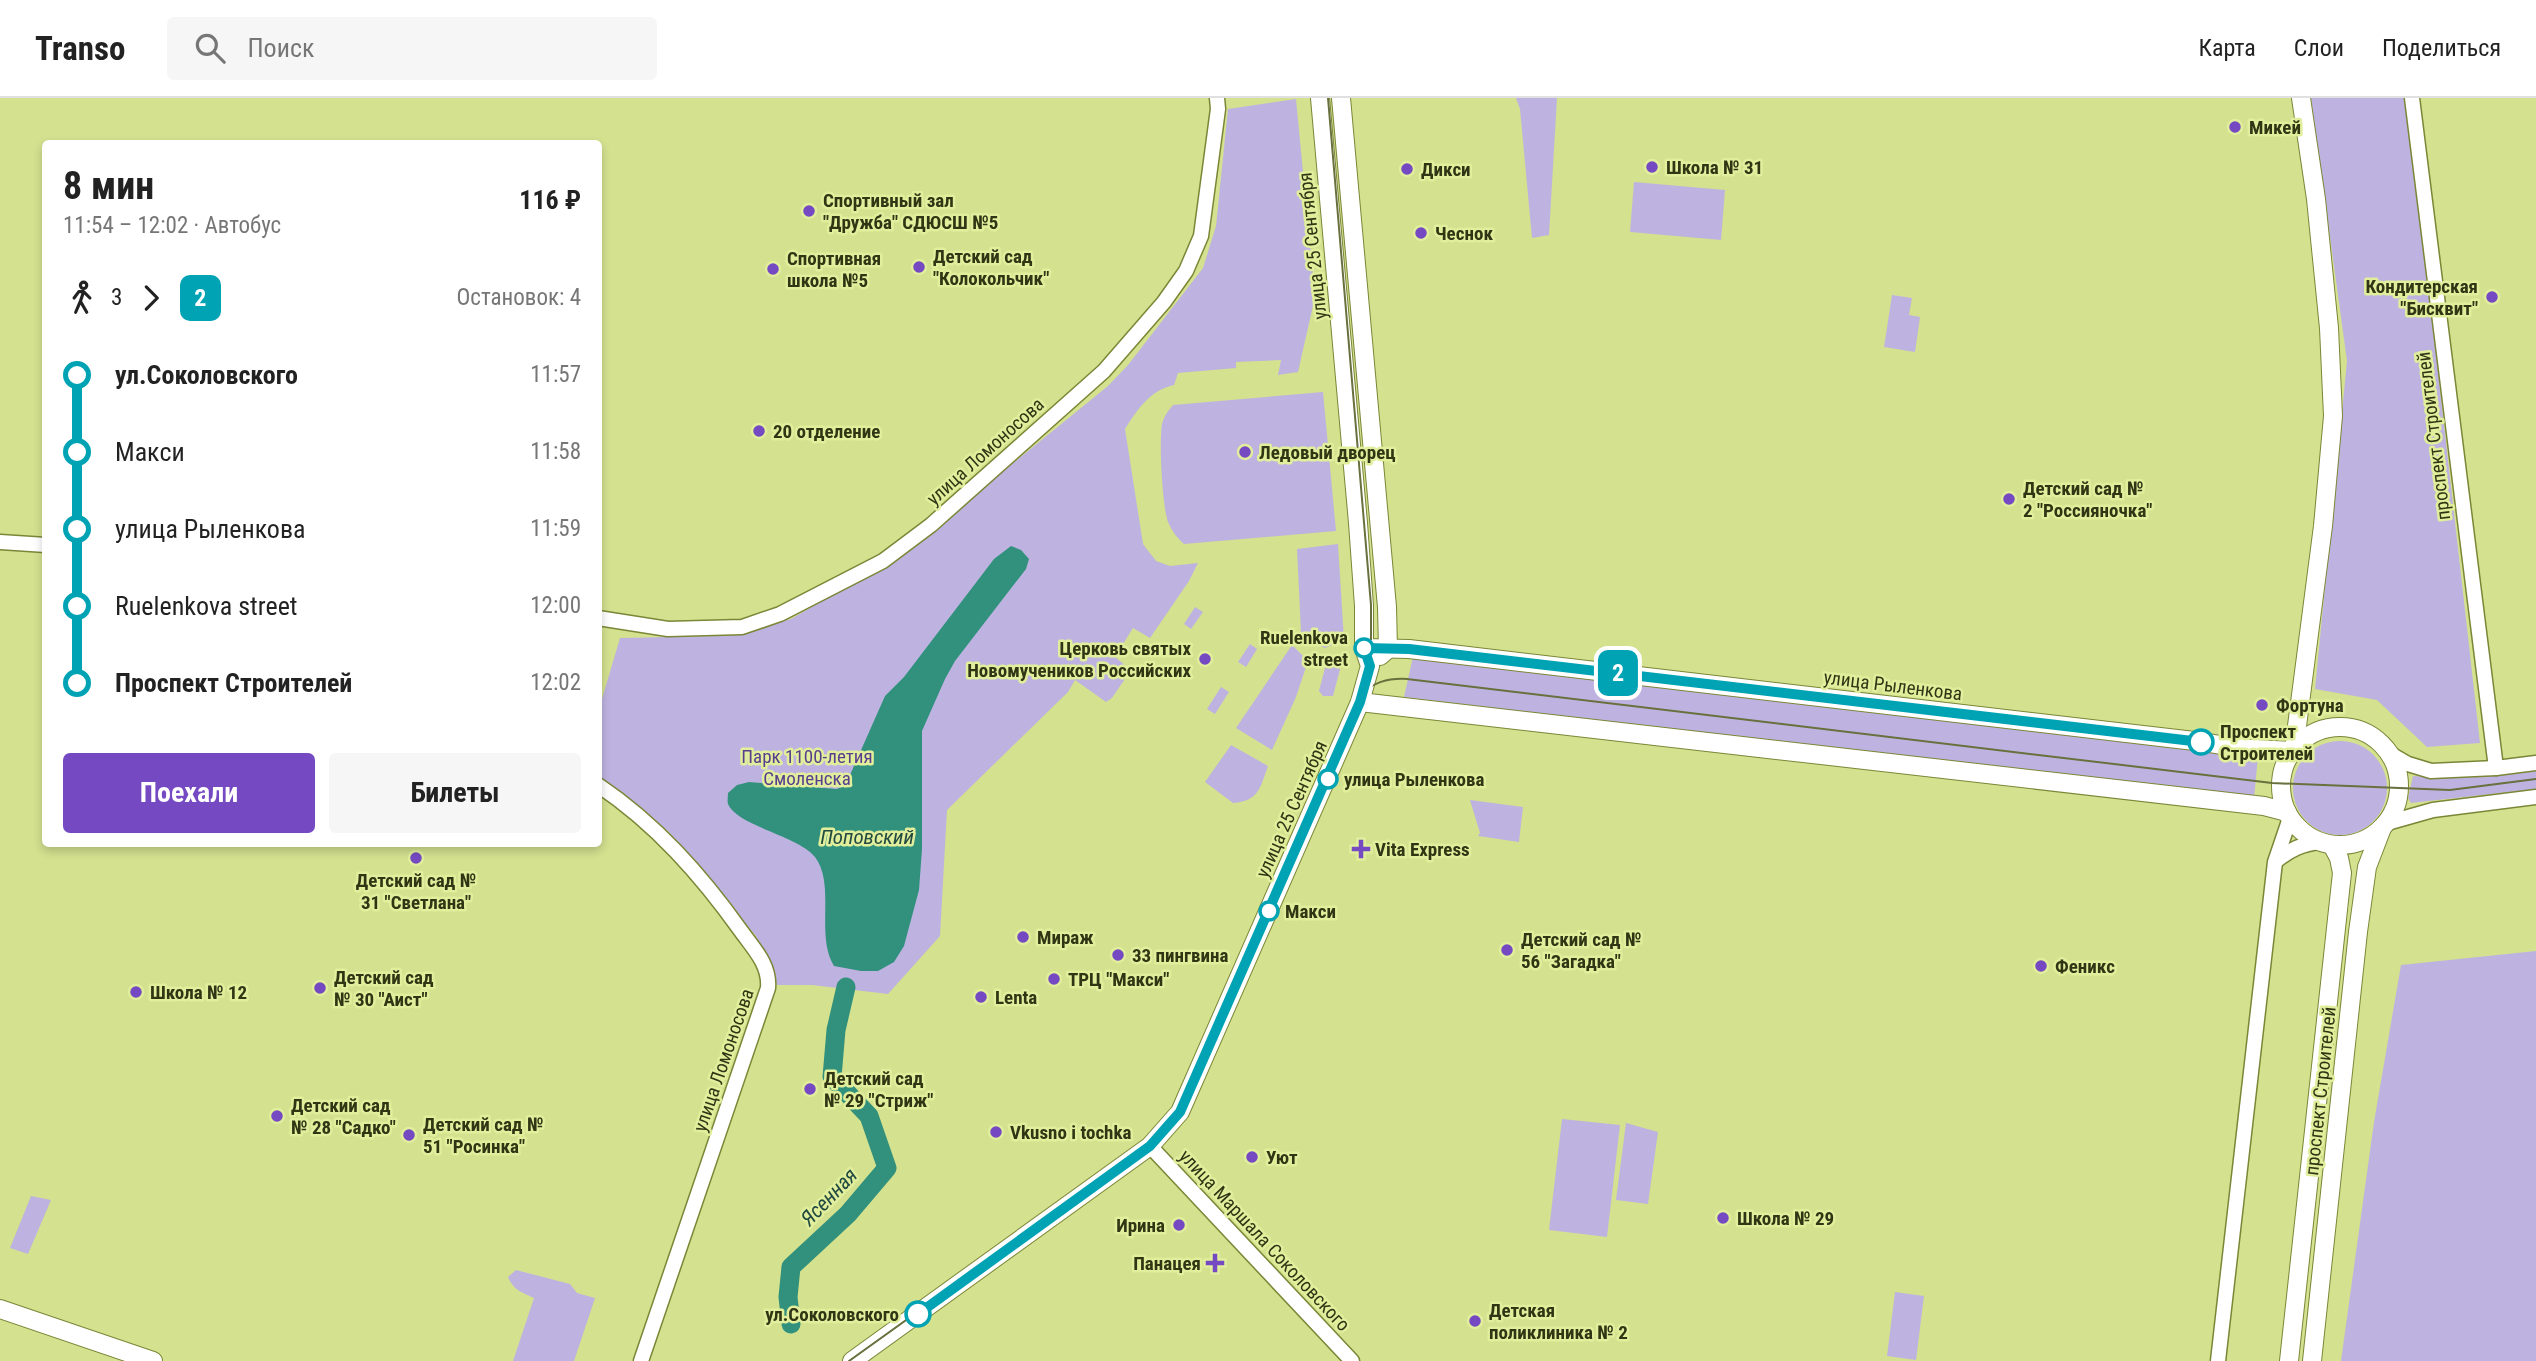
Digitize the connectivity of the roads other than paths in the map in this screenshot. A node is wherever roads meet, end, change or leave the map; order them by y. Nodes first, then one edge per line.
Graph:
1 (1217, 98) edge
2 (1320, 98) edge
3 (1340, 98) edge
4 (2301, 98) edge
5 (2412, 98) edge
6 (0, 542) edge
7 (42, 545) edge
8 (602, 619) edge
9 (1364, 648) junction
10 (1388, 649) junction
11 (1370, 666) junction
12 (2302, 693) junction
13 (1360, 702) junction
14 (2332, 728) junction
15 (2293, 750) junction
16 (2389, 753) junction
17 (2536, 763) edge
18 (2496, 768) junction
19 (602, 788) edge
20 (2536, 797) edge
21 (2288, 815) junction
22 (2384, 825) junction
23 (2326, 844) junction
24 (2275, 862) junction
25 (1150, 1146) junction
26 (0, 1309) edge
27 (153, 1361) edge
28 (641, 1361) edge
29 (852, 1361) edge
30 (1352, 1361) edge
31 (2218, 1361) edge
32 (2289, 1361) edge
33 (2312, 1361) edge

1 - 8 street, улица Ломоносова
2 - 9 main road, улица 25 Сентября
3 - 10 main road
4 - 12 main road
5 - 18 street, проспект Строителей
6 - 7 street
9 - 10 main road, улица Рыленкова
9 - 11 main road, улица 25 Сентября
10 - 11 main road
10 - 15 main road, улица Рыленкова
11 - 13 main road, улица 25 Сентября
12 - 14 main road
12 - 15 main road
13 - 21 main road
13 - 25 main road, улица 25 Сентября
14 - 15 main road
14 - 16 main road
15 - 21 main road
16 - 18 street
16 - 22 main road
17 - 18 street
19 - 28 street, улица Ломоносова
20 - 22 street
21 - 23 main road
21 - 24 street
22 - 23 main road
22 - 33 main road, проспект Строителей
23 - 24 street
23 - 32 main road, проспект Строителей
24 - 31 street
25 - 29 main road, улица 25 Сентября
25 - 30 street, улица Маршала Соколовского
26 - 27 main road

